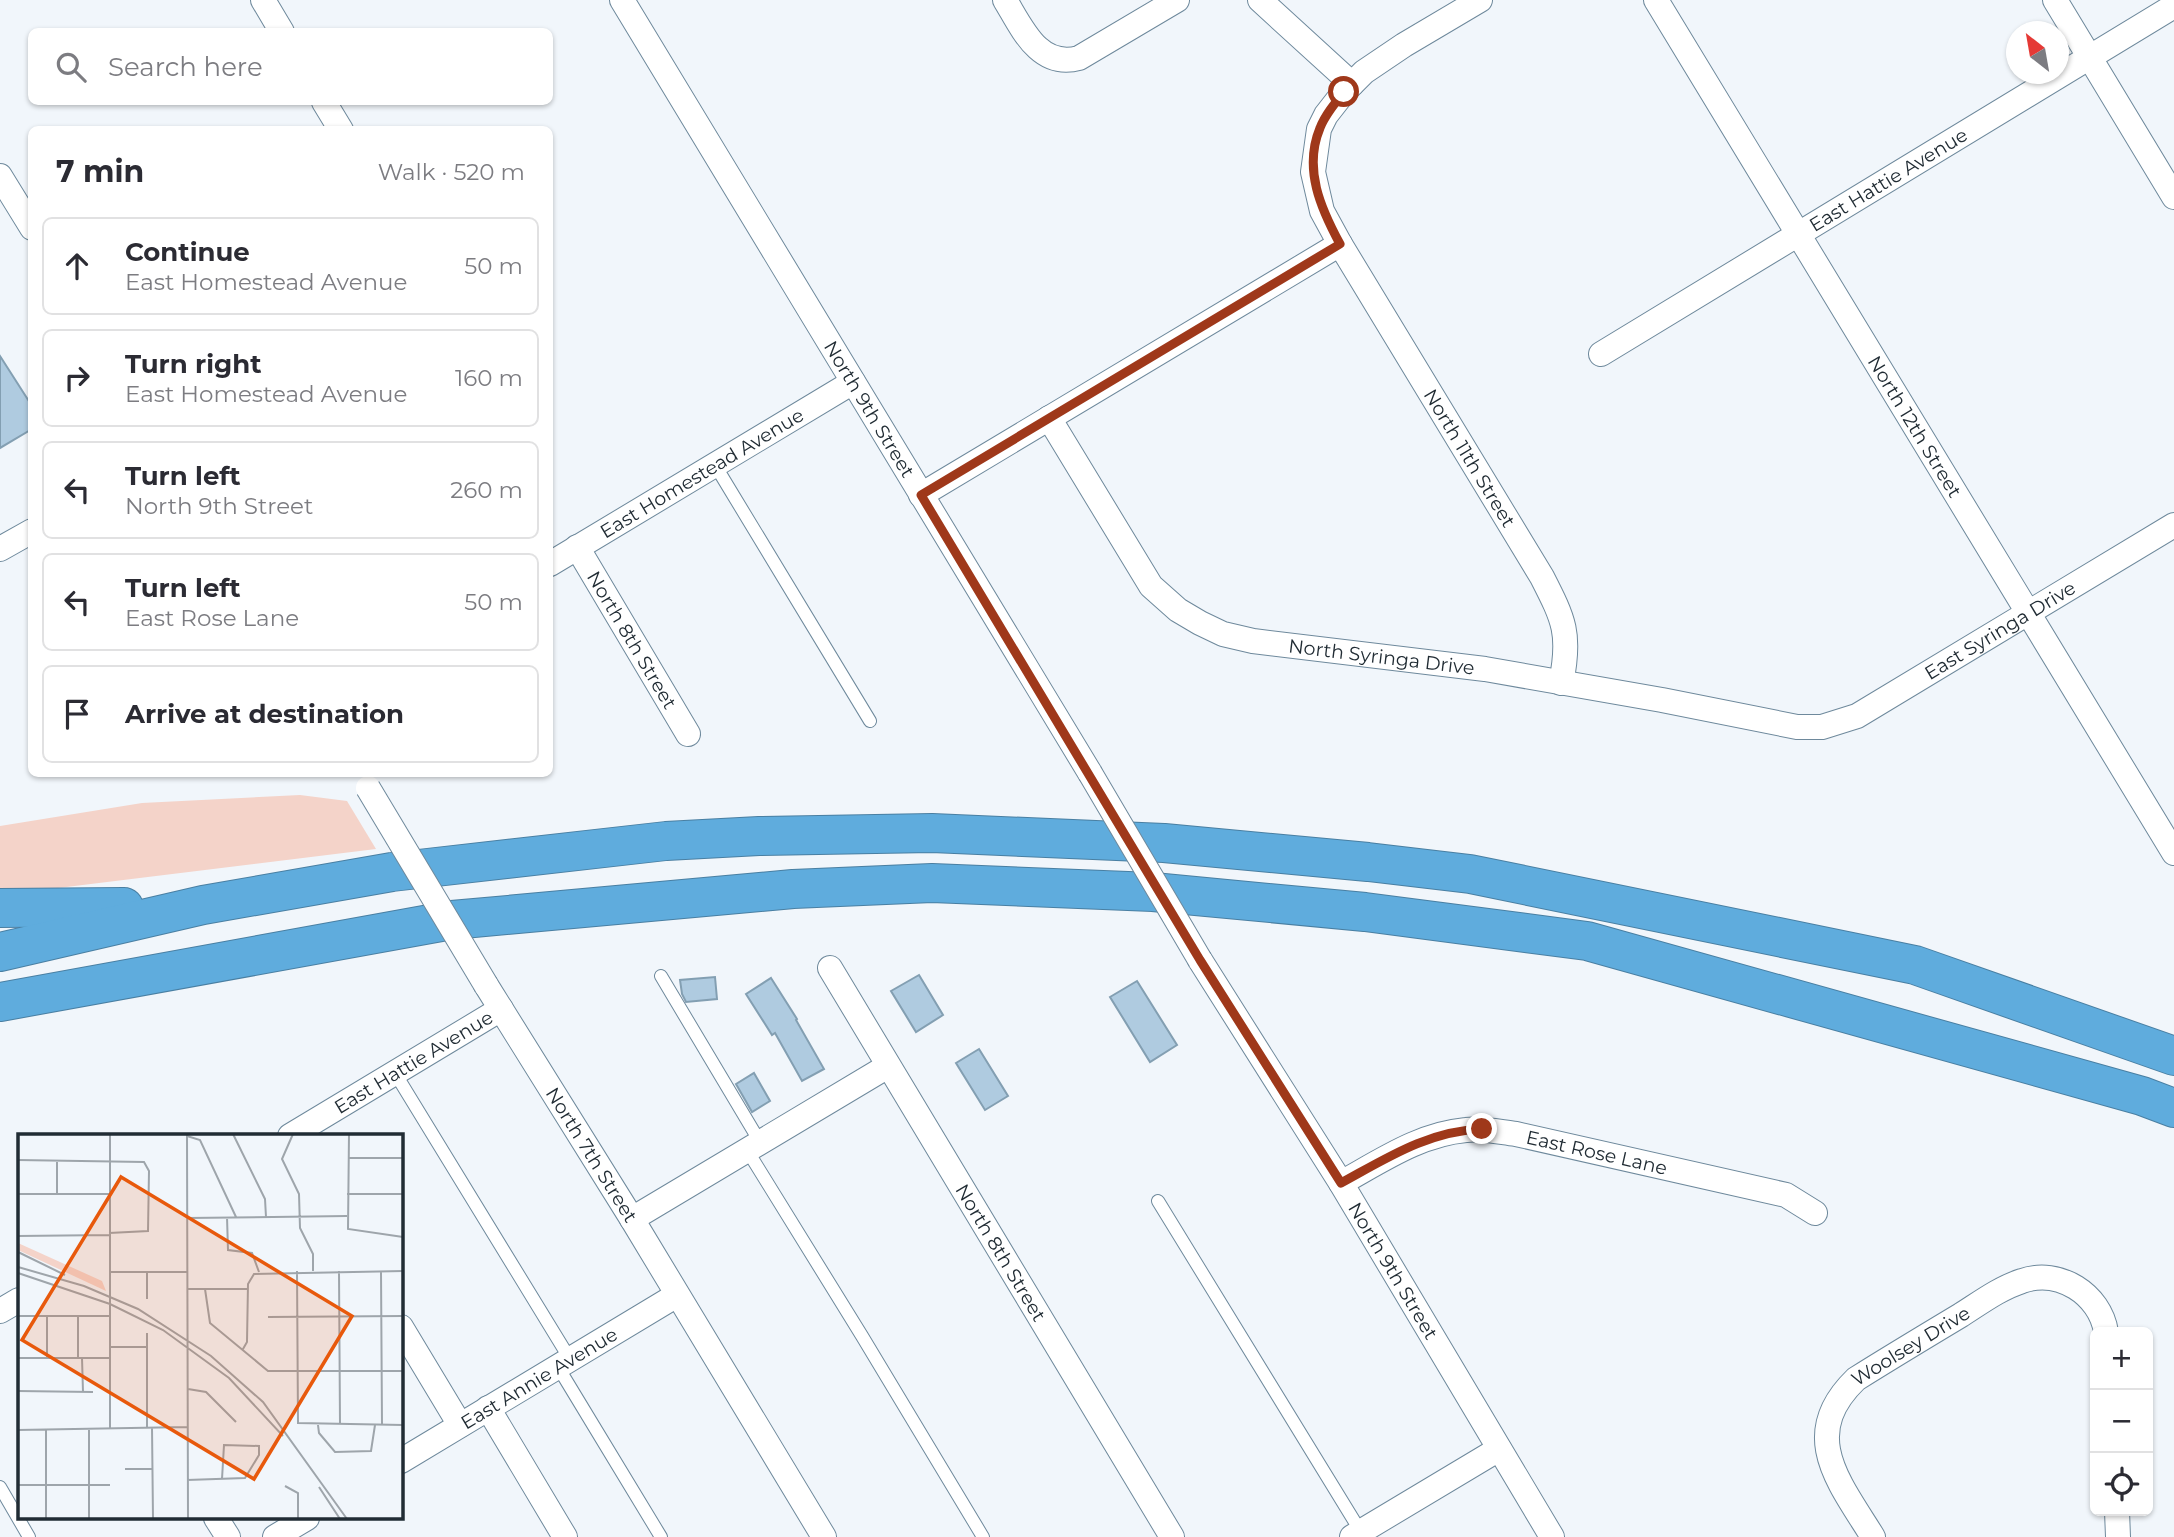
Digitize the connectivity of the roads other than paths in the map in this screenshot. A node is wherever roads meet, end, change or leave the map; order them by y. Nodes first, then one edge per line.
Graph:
1 (263, 0) edge
2 (1005, 0) edge
3 (1177, 0) edge
4 (1260, 0) edge
5 (1480, 0) edge
6 (1656, 0) edge
7 (2055, 0) edge
8 (627, 2) edge
9 (2174, 6) edge
10 (280, 28) edge
11 (2090, 57) junction
12 (1352, 84) junction
13 (326, 105) edge
14 (339, 126) edge
15 (0, 176) edge
16 (2174, 197) edge
17 (28, 222) edge
18 (1798, 234) junction
19 (1340, 244) junction
20 (1601, 354) dead end
21 (853, 382) junction
22 (1049, 418) junction
23 (715, 465) junction
24 (921, 495) junction
25 (2174, 525) edge
26 (28, 532) edge
27 (578, 547) junction
28 (0, 549) edge
29 (553, 562) edge
30 (2028, 613) junction
31 (1561, 682) junction
32 (870, 721) dead end
33 (1822, 727) joint
34 (688, 734) dead end
35 (363, 781) edge
36 (2174, 853) edge
37 (203, 905) junction
38 (0, 908) edge
39 (0, 951) edge
40 (830, 968) dead end
41 (661, 976) dead end
42 (53, 991) junction
43 (0, 1002) edge
44 (501, 1009) junction
45 (0, 1014) edge
46 (2174, 1056) edge
47 (888, 1066) junction
48 (395, 1073) junction
49 (2174, 1108) edge
50 (293, 1134) edge
51 (753, 1146) junction
52 (1341, 1183) junction
53 (1158, 1201) dead end
54 (1815, 1213) dead end
55 (632, 1219) junction
56 (677, 1295) junction
57 (18, 1301) edge
58 (0, 1311) edge
59 (2105, 1327) edge
60 (402, 1329) edge
61 (564, 1363) junction
62 (488, 1408) junction
63 (460, 1426) junction
64 (1499, 1449) junction
65 (402, 1460) edge
66 (0, 1488) edge
67 (2117, 1516) edge
68 (18, 1518) edge
69 (19, 1520) edge
70 (217, 1520) edge
71 (304, 1520) edge
72 (1357, 1534) edge
73 (29, 1537) edge
74 (228, 1537) edge
75 (275, 1537) edge
76 (565, 1537) edge
77 (661, 1537) edge
78 (824, 1537) edge
79 (983, 1537) edge
80 (1172, 1537) edge
81 (1552, 1537) edge
82 (1873, 1537) edge
83 (2118, 1537) edge

1 - 10 street
2 - 3 street
4 - 12 street
5 - 12 street
6 - 18 street, North 12th Street
7 - 11 street
8 - 21 street, North 9th Street
9 - 11 street, East Hattie Avenue
11 - 16 street
11 - 18 street, East Hattie Avenue
12 - 19 street
13 - 14 street
15 - 17 street
18 - 20 street, East Hattie Avenue
18 - 30 street, North 12th Street
19 - 22 street
19 - 31 street, North 11th Street
21 - 23 street, East Homestead Avenue
21 - 24 street, North 9th Street
22 - 24 street
22 - 31 street, North Syringa Drive
23 - 27 street, East Homestead Avenue
23 - 32 lane
24 - 52 street, North 9th Street, bridge
25 - 30 street, East Syringa Drive
26 - 28 street
27 - 29 street, East Homestead Avenue
27 - 34 street, North 8th Street
30 - 33 street, East Syringa Drive
30 - 36 street, North 12th Street
31 - 33 street, North Syringa Drive
35 - 44 street, North 7th Street, bridge
37 - 38 highway
37 - 39 highway
37 - 46 highway
40 - 47 street, North 8th Street
41 - 51 lane
42 - 43 highway
42 - 45 highway
42 - 49 highway
44 - 48 street, East Hattie Avenue
44 - 55 street, North 7th Street
47 - 51 street
47 - 80 street, North 8th Street
48 - 50 street, East Hattie Avenue
48 - 61 lane
51 - 55 street
51 - 79 lane
52 - 54 street, East Rose Lane
52 - 64 street, North 9th Street
53 - 72 lane
55 - 56 street, North 7th Street
56 - 61 street, East Annie Avenue
56 - 78 street, North 7th Street
57 - 58 street
59 - 82 street, Woolsey Drive
60 - 63 street
61 - 62 street, East Annie Avenue
61 - 77 lane
62 - 63 street, East Annie Avenue
62 - 76 street
63 - 65 street, East Annie Avenue
64 - 72 street
64 - 81 street, North 9th Street
66 - 68 lane
67 - 83 street
69 - 73 lane
70 - 74 street
71 - 75 street

